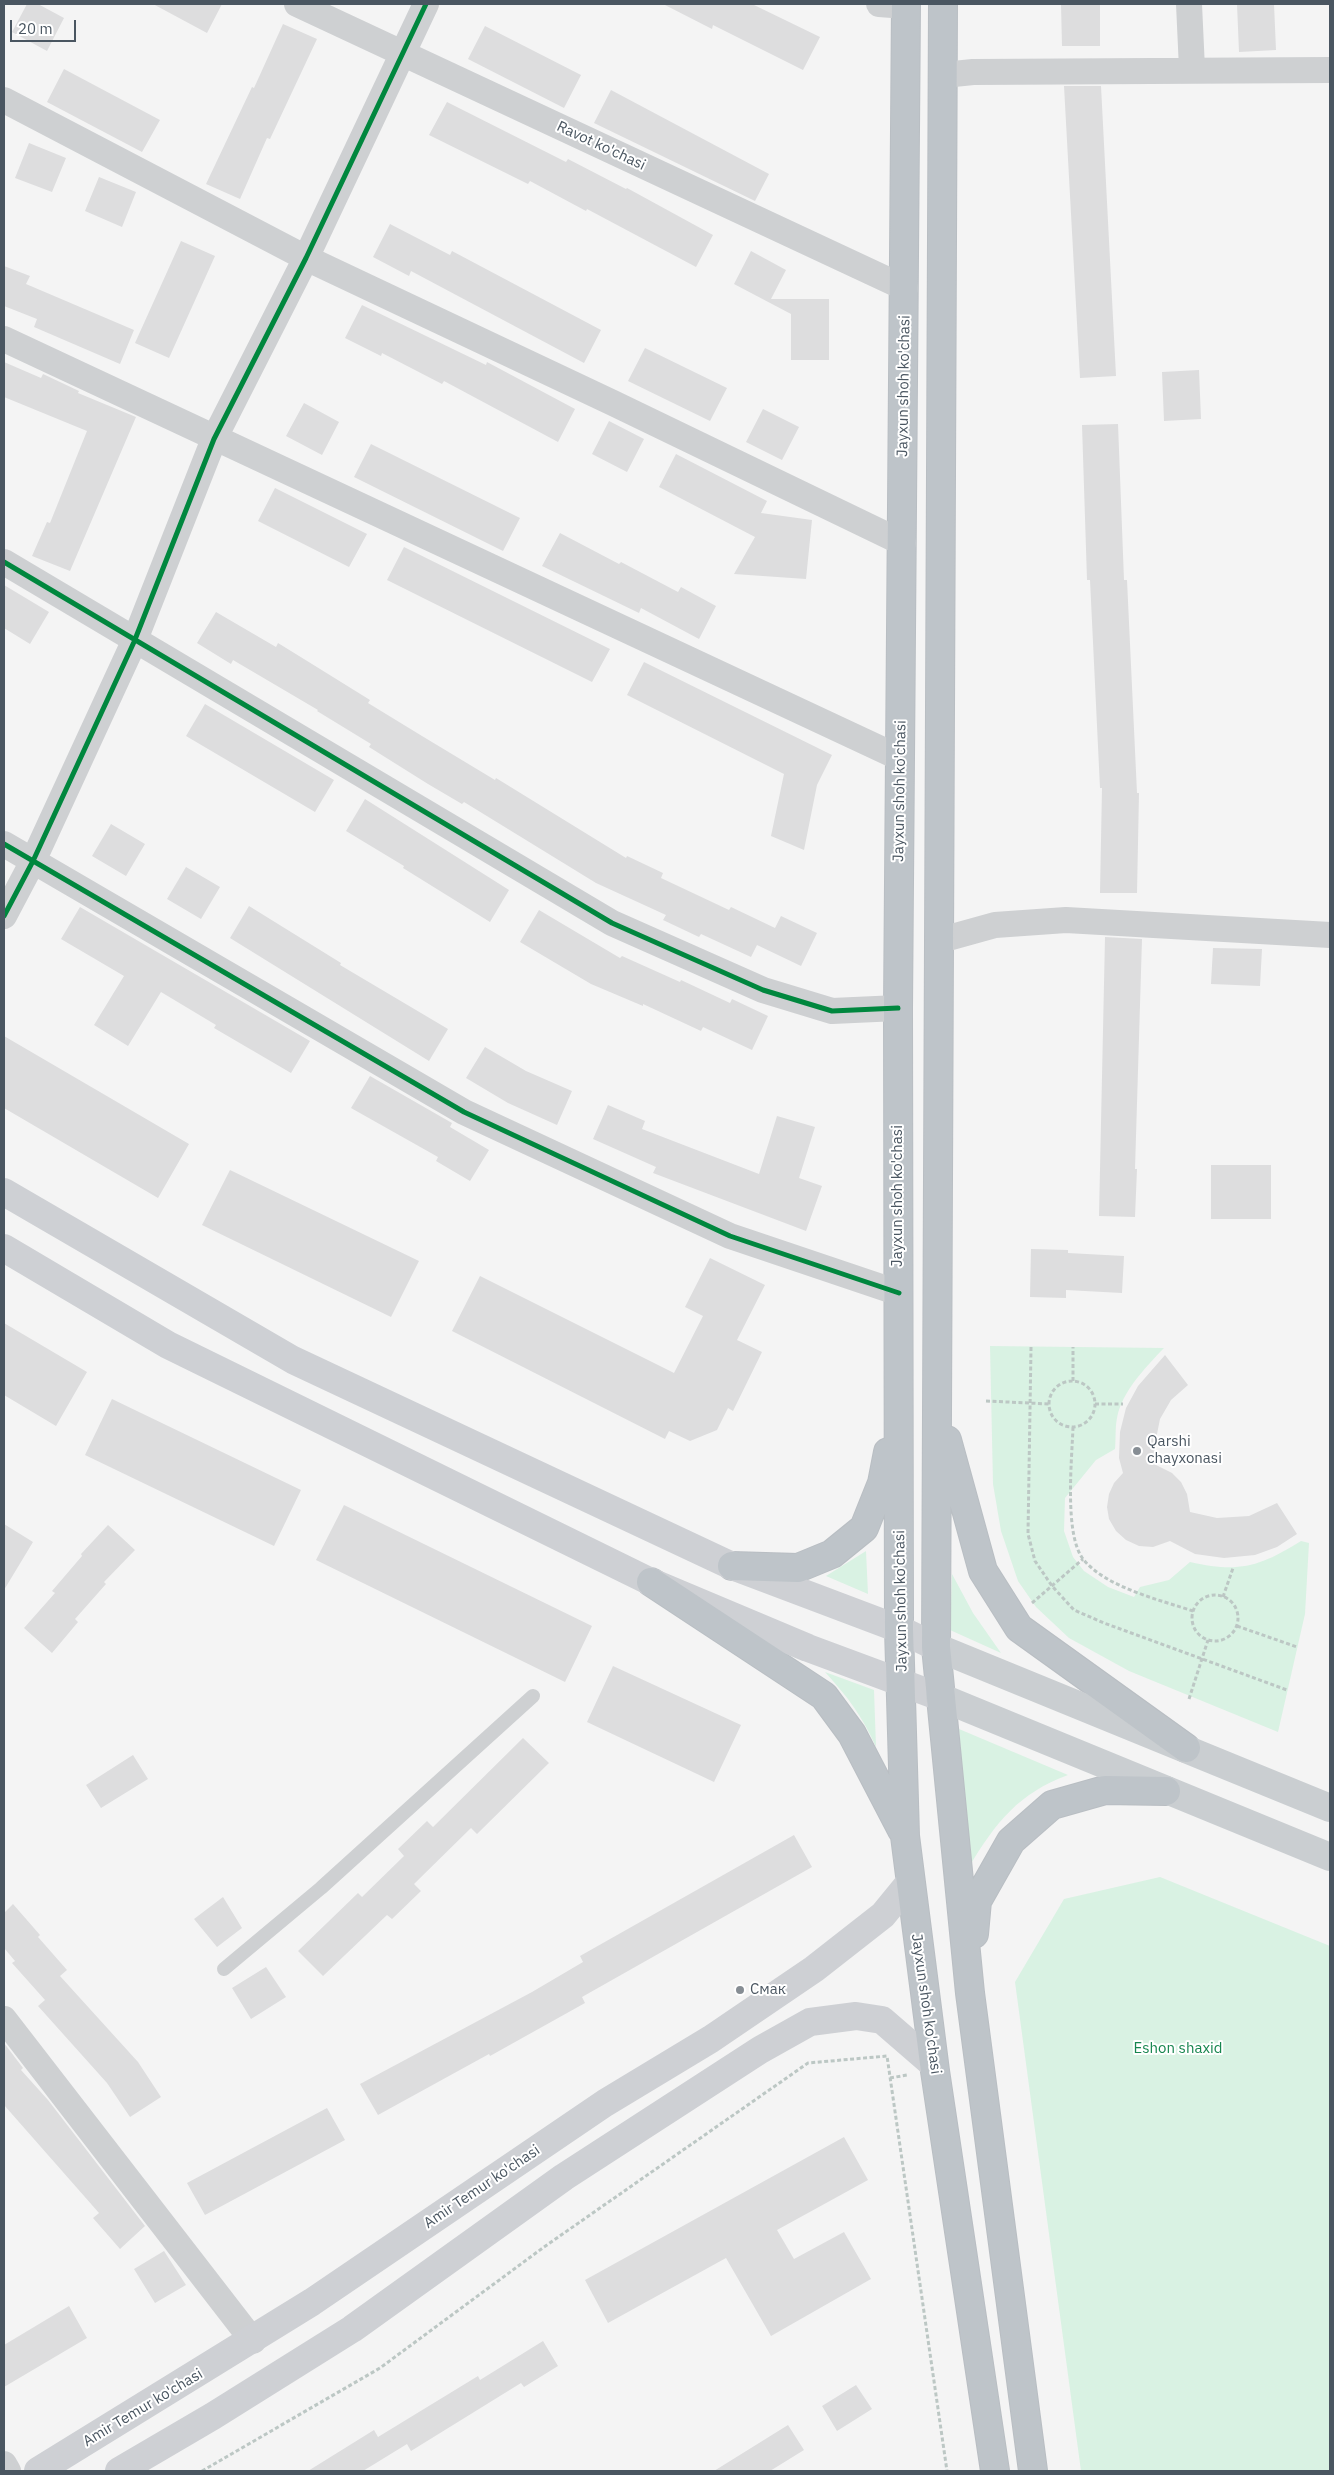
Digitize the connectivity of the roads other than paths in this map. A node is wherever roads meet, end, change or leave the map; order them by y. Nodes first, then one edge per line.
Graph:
1 (296, 4) edge
2 (426, 4) edge
3 (879, 4) edge
4 (943, 4) edge
5 (1189, 4) edge
6 (906, 5) edge
7 (404, 54) junction
8 (1192, 69) junction
9 (1330, 70) edge
10 (944, 75) junction
11 (4, 100) edge
12 (306, 258) junction
13 (905, 288) junction
14 (4, 339) edge
15 (214, 439) junction
16 (903, 543) junction
17 (4, 562) edge
18 (134, 642) junction
19 (900, 758) junction
20 (4, 844) edge
21 (33, 862) junction
22 (4, 916) edge
23 (1330, 934) edge
24 (941, 940) junction
25 (898, 1008) junction
26 (4, 1192) edge
27 (4, 1248) edge
28 (899, 1293) junction
29 (899, 1404) junction
30 (938, 1407) junction
31 (732, 1566) junction
32 (651, 1582) junction
33 (899, 1629) junction
34 (936, 1647) junction
35 (902, 1683) junction
36 (533, 1696) dead end
37 (940, 1698) junction
38 (1186, 1748) junction
39 (1166, 1790) junction
40 (1330, 1808) edge
41 (905, 1836) junction
42 (1330, 1857) edge
43 (910, 1882) junction
44 (224, 1969) dead end
45 (970, 1993) junction
46 (4, 2019) edge
47 (934, 2065) junction
48 (253, 2340) junction
49 (4, 2464) edge
50 (8, 2471) edge
51 (38, 2471) edge
52 (119, 2471) edge
53 (995, 2471) edge
54 (1033, 2471) edge

1 - 7 street, Ravot ko'chasi
2 - 7 street
3 - 6 street
4 - 10 highway
5 - 8 street
6 - 13 highway, Jayxun shoh ko'chasi
7 - 12 street
7 - 13 street, Ravot ko'chasi
8 - 9 street
8 - 10 street
10 - 24 highway
11 - 12 street
12 - 15 street
12 - 16 street
13 - 16 highway, Jayxun shoh ko'chasi
14 - 15 street
15 - 18 street
15 - 19 street
16 - 19 highway, Jayxun shoh ko'chasi
17 - 18 street
18 - 21 street
18 - 25 street
19 - 25 highway, Jayxun shoh ko'chasi
20 - 21 street
21 - 22 street
21 - 28 street
23 - 24 street
24 - 30 highway
25 - 28 highway, Jayxun shoh ko'chasi
26 - 31 main road
27 - 32 main road
28 - 29 highway, Jayxun shoh ko'chasi
29 - 31 highway
29 - 33 highway, Jayxun shoh ko'chasi
30 - 34 highway
30 - 38 highway
31 - 33 main road
32 - 35 main road
32 - 41 highway
33 - 34 main road
33 - 35 highway, Jayxun shoh ko'chasi
34 - 37 highway
34 - 38 main road
35 - 37 main road
35 - 41 highway, Jayxun shoh ko'chasi
36 - 44 lane
37 - 39 main road
37 - 45 highway
38 - 40 main road
39 - 42 main road
39 - 45 highway
41 - 43 highway, Jayxun shoh ko'chasi
43 - 47 highway, Jayxun shoh ko'chasi
43 - 48 main road, Amir Temur ko'chasi
45 - 54 highway
46 - 48 street
47 - 52 main road
47 - 53 highway, Jayxun shoh ko'chasi
48 - 51 main road, Amir Temur ko'chasi
49 - 50 street

